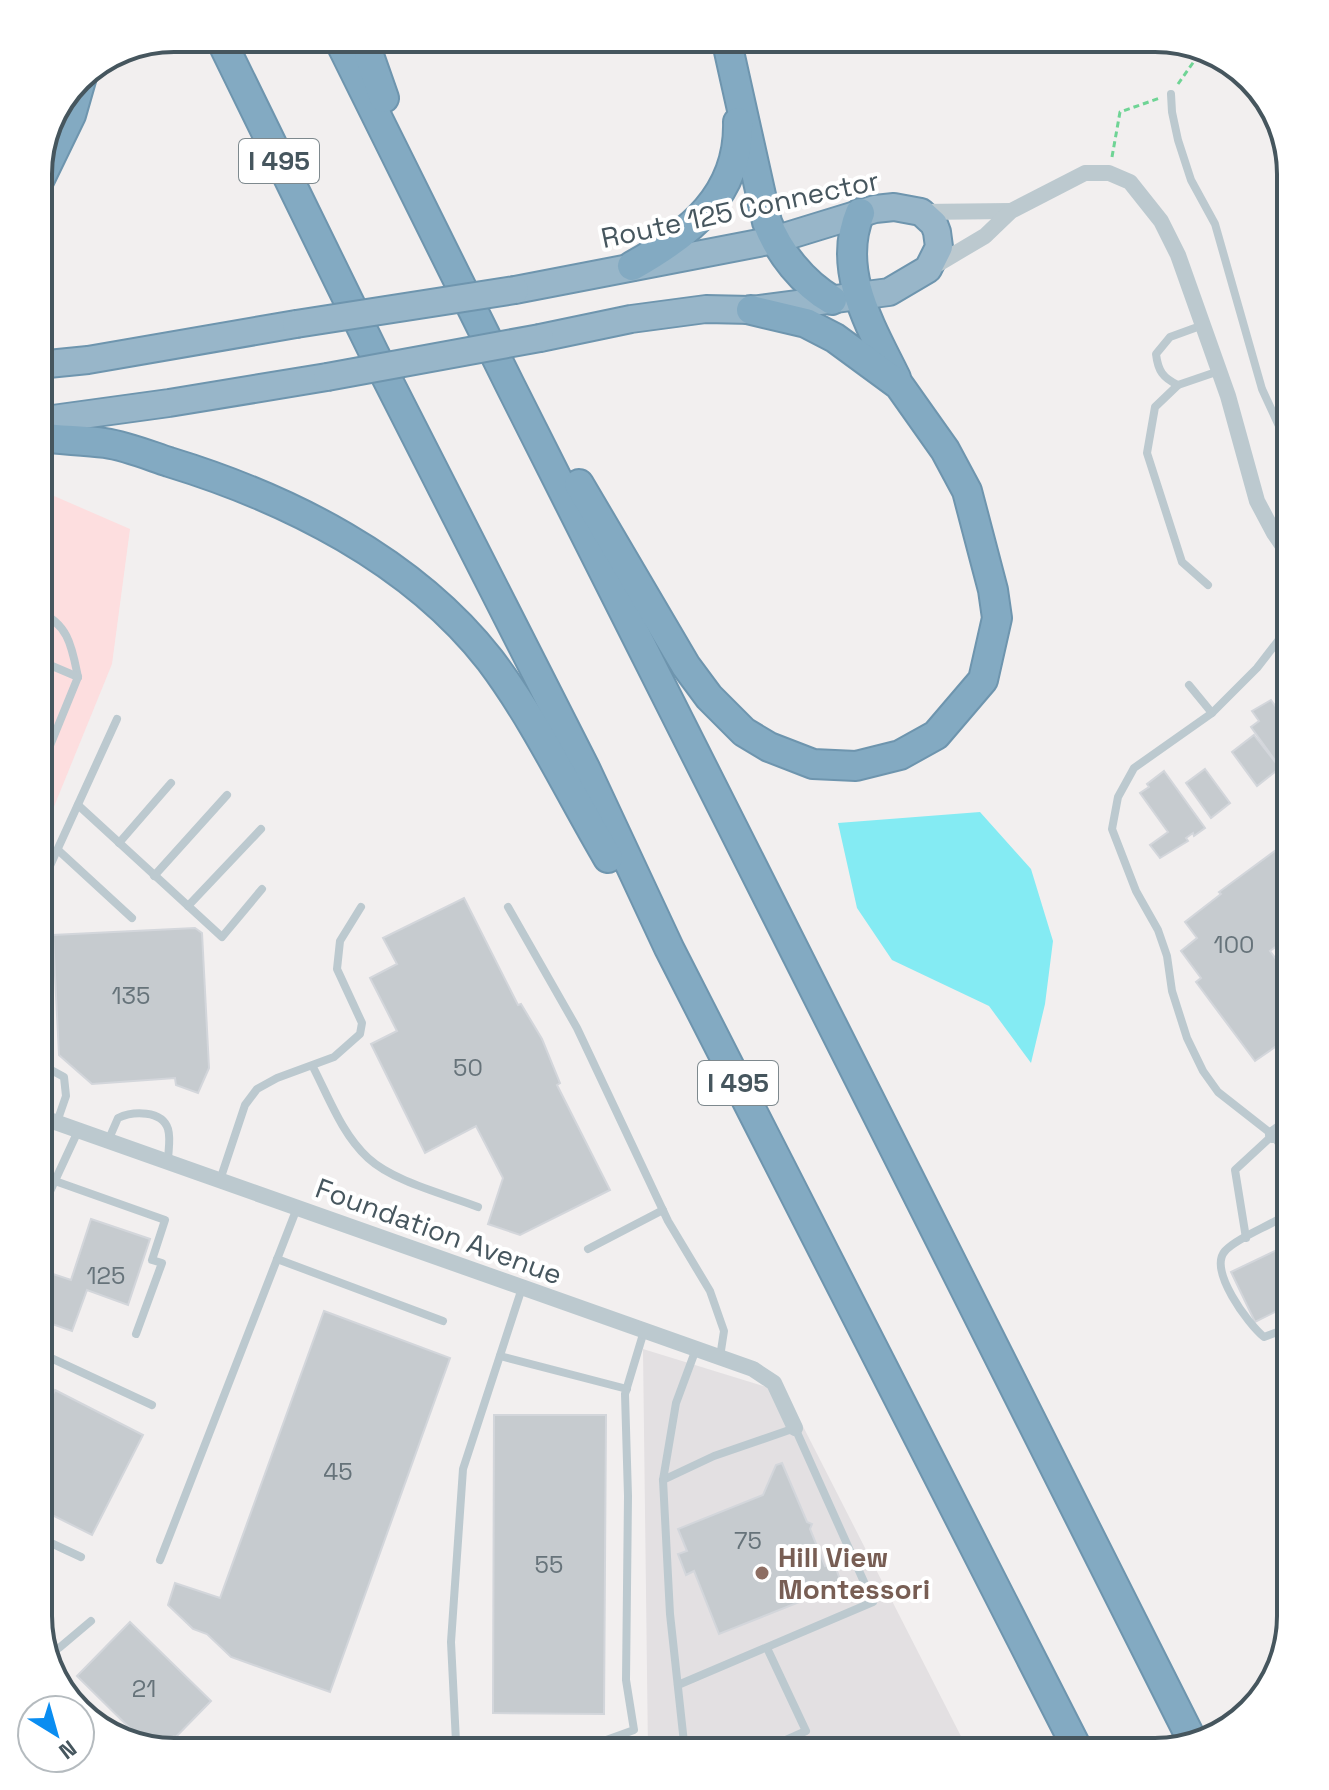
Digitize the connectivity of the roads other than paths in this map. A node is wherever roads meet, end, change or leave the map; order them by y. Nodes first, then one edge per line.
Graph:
1 (227, 52) edge
2 (345, 52) edge
3 (369, 52) edge
4 (729, 52) edge
5 (737, 89) junction
6 (1171, 94) road end
7 (74, 105) edge
8 (55, 148) edge
9 (398, 161) junction
10 (1011, 211) junction
11 (921, 212) junction
12 (860, 213) junction
13 (774, 240) junction
14 (632, 266) junction
15 (928, 269) junction
16 (845, 298) junction
17 (751, 310) junction
18 (1204, 325) junction
19 (52, 364) edge
20 (1220, 371) junction
21 (510, 385) junction
22 (899, 385) junction
23 (1178, 385) junction
24 (52, 419) edge
25 (1277, 422) edge
26 (52, 438) edge
27 (1277, 537) edge
28 (1208, 585) dead end
29 (52, 617) edge
30 (1277, 642) edge
31 (52, 666) edge
32 (78, 677) junction
33 (1189, 685) dead end
34 (1212, 713) junction
35 (117, 719) dead end
36 (52, 741) edge
37 (171, 783) dead end
38 (227, 795) dead end
39 (78, 805) junction
40 (261, 829) dead end
41 (119, 843) junction
42 (58, 850) junction
43 (52, 863) edge
44 (154, 876) junction
45 (262, 889) dead end
46 (188, 906) junction
47 (361, 907) dead end
48 (508, 907) dead end
49 (132, 918) dead end
50 (669, 948) junction
51 (313, 1067) junction
52 (52, 1070) edge
53 (52, 1121) edge
54 (57, 1123) junction
55 (78, 1131) junction
56 (1277, 1132) edge
57 (1273, 1135) junction
58 (108, 1141) junction
59 (1277, 1141) edge
60 (167, 1162) junction
61 (55, 1181) junction
62 (220, 1181) junction
63 (52, 1187) edge
64 (478, 1207) dead end
65 (297, 1208) junction
66 (663, 1210) junction
67 (1277, 1220) edge
68 (1246, 1238) junction
69 (588, 1249) dead end
70 (277, 1259) junction
71 (522, 1288) junction
72 (443, 1321) dead end
73 (644, 1331) junction
74 (1277, 1332) edge
75 (136, 1334) dead end
76 (696, 1349) junction
77 (500, 1356) junction
78 (720, 1358) junction
79 (52, 1359) edge
80 (627, 1389) junction
81 (152, 1405) dead end
82 (795, 1428) junction
83 (663, 1480) junction
84 (52, 1544) edge
85 (81, 1557) dead end
86 (160, 1560) dead end
87 (91, 1621) dead end
88 (57, 1648) edge
89 (767, 1648) junction
90 (678, 1685) junction
91 (1188, 1732) edge
92 (456, 1738) edge
93 (612, 1738) edge
94 (684, 1738) edge
95 (790, 1738) edge
96 (1072, 1738) edge

1 - 50 highway, I 495
2 - 9 highway
3 - 9 highway
4 - 5 highway
5 - 13 highway
5 - 14 highway
6 - 25 lane
7 - 8 highway
9 - 21 highway
10 - 11 street
10 - 15 street
10 - 18 street
11 - 12 highway, Route 125 Connector
11 - 15 highway, Route 125 Connector
12 - 13 highway, Route 125 Connector
12 - 16 highway
13 - 14 highway, Route 125 Connector
13 - 16 highway
14 - 19 highway, Route 125 Connector, bridge
15 - 16 highway
16 - 17 highway
16 - 22 highway
17 - 22 highway
17 - 24 highway, bridge
18 - 20 street
18 - 23 lane
20 - 23 lane
20 - 27 street
21 - 22 highway
21 - 91 highway
23 - 28 lane
26 - 50 highway
29 - 32 lane
30 - 34 lane
31 - 32 lane
32 - 36 lane
33 - 34 lane
34 - 57 lane
35 - 39 lane
37 - 41 lane
38 - 44 lane
39 - 41 lane
39 - 42 lane
40 - 46 lane
41 - 44 lane
42 - 43 lane
42 - 49 lane
44 - 46 lane
45 - 46 lane
47 - 51 lane
48 - 66 lane
50 - 96 highway, I 495
51 - 62 lane
51 - 64 lane
52 - 54 lane
53 - 54 street, Foundation Avenue
54 - 55 street, Foundation Avenue
55 - 58 street, Foundation Avenue
55 - 61 lane
56 - 57 street
57 - 59 lane
57 - 68 lane
58 - 60 street, Foundation Avenue
58 - 60 lane
60 - 62 street, Foundation Avenue
61 - 63 lane
61 - 75 lane
62 - 65 street, Foundation Avenue
65 - 70 lane
65 - 71 street, Foundation Avenue
66 - 69 lane
66 - 78 lane
67 - 68 lane
68 - 74 lane
70 - 72 lane
70 - 86 lane
71 - 73 street, Foundation Avenue
71 - 77 lane
73 - 76 street, Foundation Avenue
73 - 80 lane
76 - 78 street, Foundation Avenue
76 - 83 lane
77 - 80 lane
77 - 92 lane
78 - 82 street, Foundation Avenue
79 - 81 lane
80 - 93 lane
82 - 83 lane
82 - 89 lane
83 - 90 lane
84 - 85 lane
87 - 88 lane
89 - 90 lane
89 - 95 lane
90 - 94 lane

